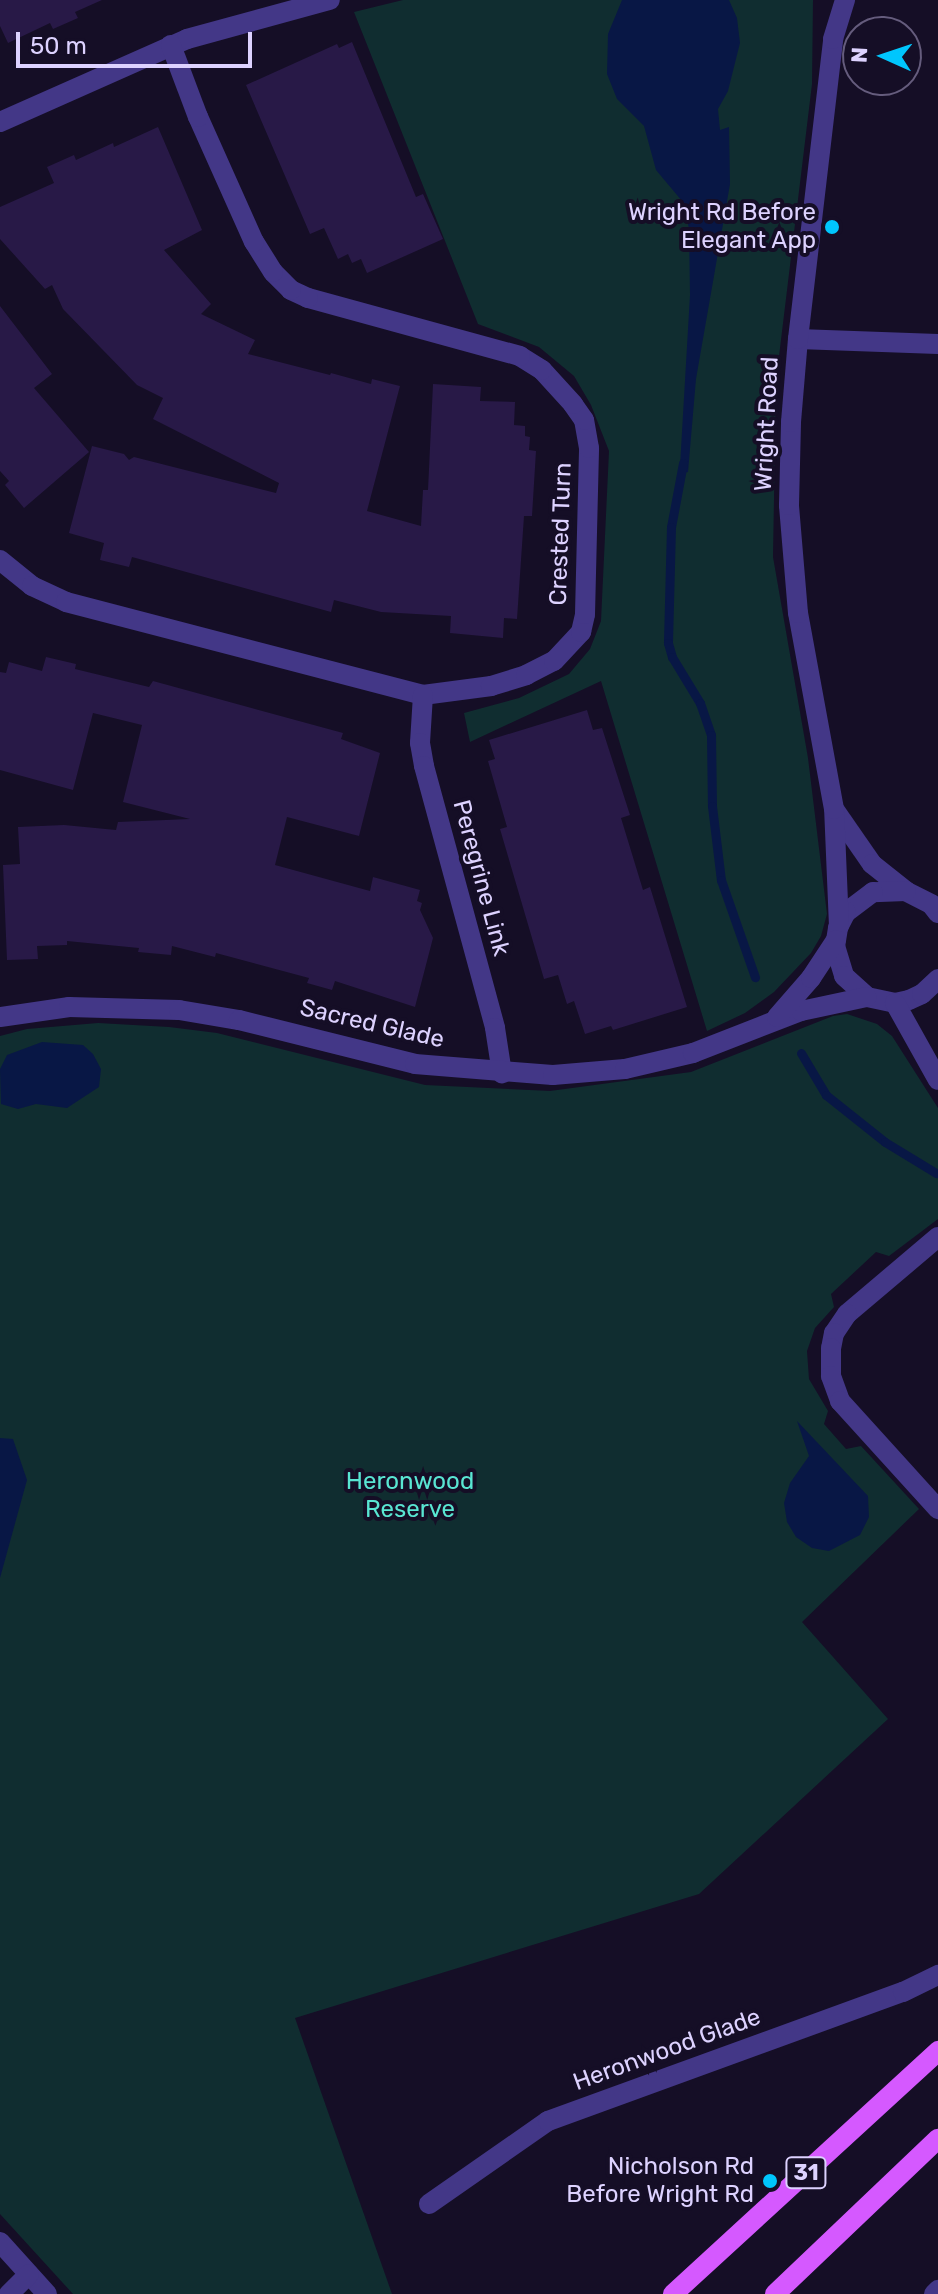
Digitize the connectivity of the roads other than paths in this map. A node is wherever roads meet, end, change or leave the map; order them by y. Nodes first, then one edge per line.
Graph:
1 (330, 0) edge
2 (828, 0) edge
3 (845, 0) edge
4 (833, 39) junction
5 (171, 45) junction
6 (0, 122) edge
7 (798, 339) junction
8 (938, 344) edge
9 (0, 560) edge
10 (423, 695) junction
11 (834, 809) junction
12 (938, 889) edge
13 (910, 892) junction
14 (938, 913) edge
15 (838, 933) junction
16 (936, 986) edge
17 (867, 997) junction
18 (895, 1003) junction
19 (0, 1017) edge
20 (775, 1020) junction
21 (502, 1073) junction
22 (938, 1080) edge
23 (938, 1237) edge
24 (938, 1509) edge
25 (938, 1975) edge
26 (938, 2051) edge
27 (938, 2139) edge
28 (429, 2204) dead end
29 (0, 2242) edge
30 (29, 2274) junction
31 (9, 2294) edge
32 (47, 2294) edge
33 (673, 2294) edge
34 (775, 2294) edge

1 - 5 street
2 - 4 street, Wright Road
3 - 4 street, Wright Road
4 - 7 street, Wright Road
5 - 6 street
5 - 10 street, Crested Turn
7 - 8 street
7 - 11 street, Wright Road
9 - 10 street, Crested Turn
10 - 21 street, Peregrine Link
11 - 13 street, Wright Road
11 - 15 street, Wright Road
12 - 13 street, Sacred Glade
13 - 14 street, Wright Road
13 - 15 street, Sacred Glade
15 - 17 street, Wright Road
15 - 20 street, Sacred Glade
16 - 18 street
17 - 18 street
17 - 20 street, Sacred Glade
18 - 22 street
19 - 21 street, Sacred Glade
20 - 21 street, Sacred Glade
23 - 24 street
25 - 28 street, Heronwood Glade
26 - 33 main road, 31
27 - 34 main road
29 - 30 street
30 - 31 street
30 - 32 street

